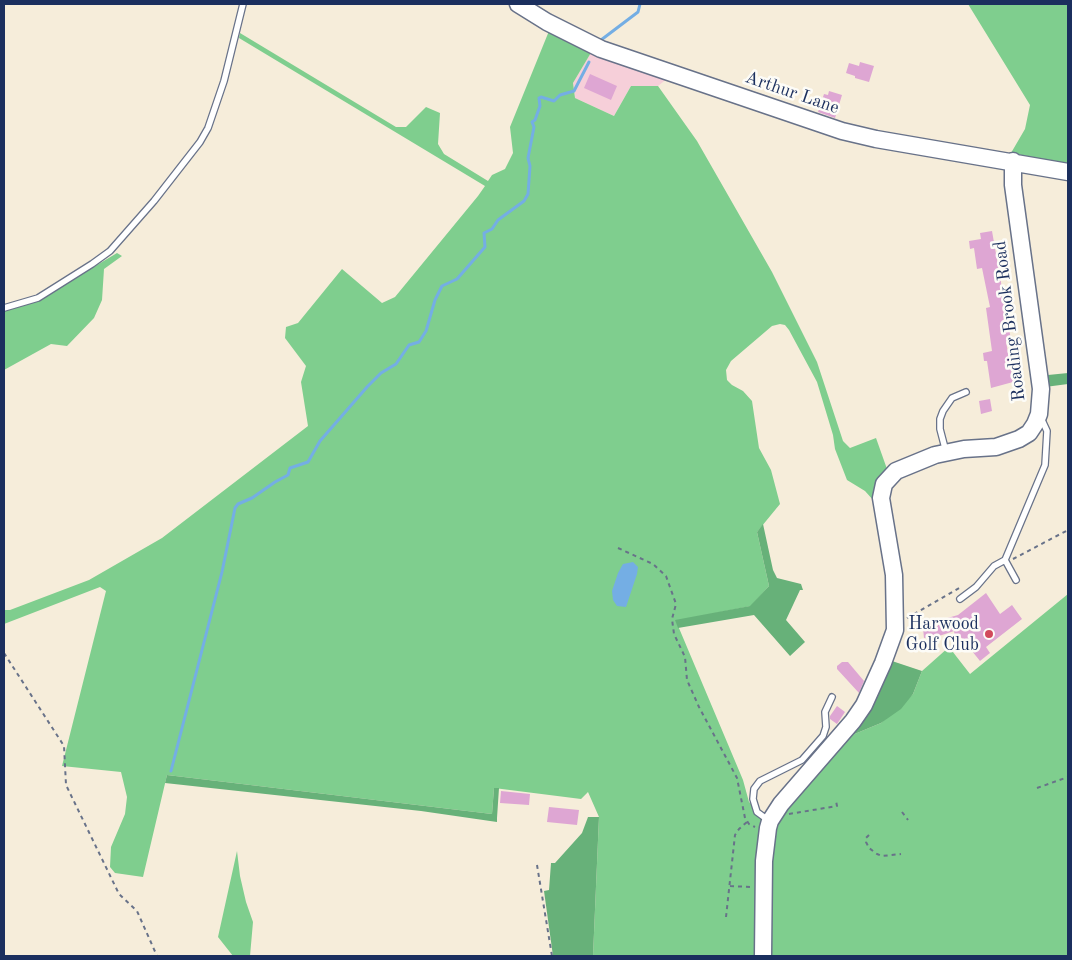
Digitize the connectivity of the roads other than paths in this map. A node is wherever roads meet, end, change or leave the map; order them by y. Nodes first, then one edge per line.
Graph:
1 (244, 4) edge
2 (518, 4) edge
3 (1013, 161) junction
4 (1068, 172) edge
5 (4, 308) edge
6 (966, 392) dead end
7 (1039, 414) junction
8 (946, 452) junction
9 (1005, 562) junction
10 (1016, 580) dead end
11 (960, 599) dead end
12 (832, 697) dead end
13 (774, 821) junction
14 (763, 956) edge

1 - 5 lane
2 - 3 street, Arthur Lane
3 - 4 street, Arthur Lane
3 - 7 street, Roading Brook Road
6 - 8 lane
7 - 8 street, Roading Brook Road
7 - 9 lane
8 - 13 street, Roading Brook Road
9 - 10 lane
9 - 11 lane
12 - 13 lane
13 - 14 street, Roading Brook Road

